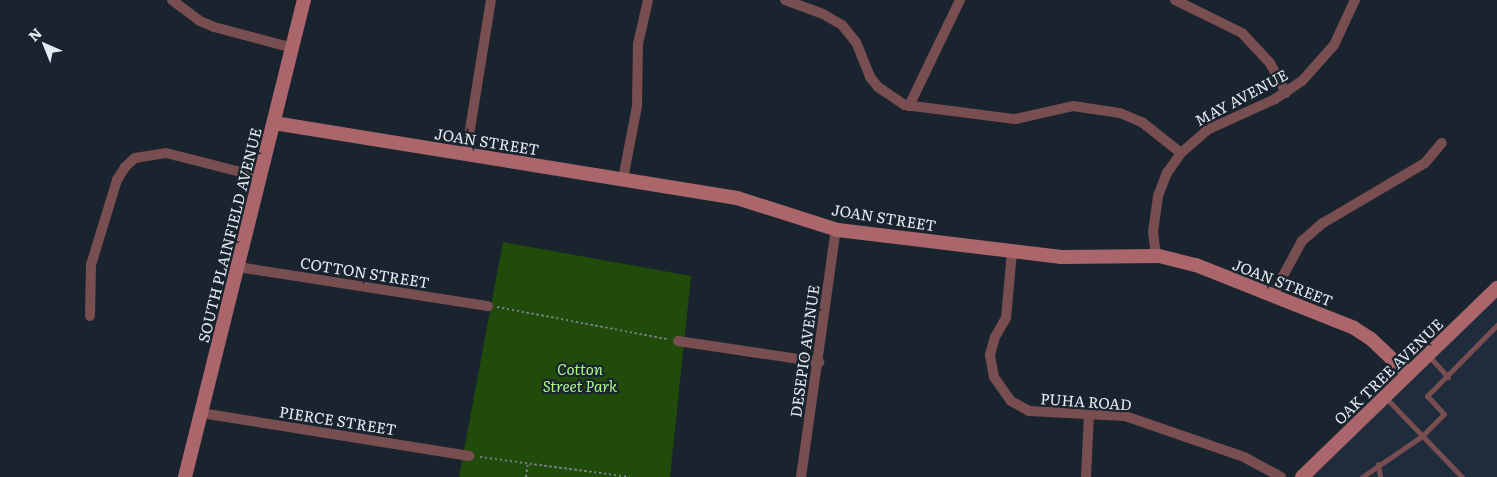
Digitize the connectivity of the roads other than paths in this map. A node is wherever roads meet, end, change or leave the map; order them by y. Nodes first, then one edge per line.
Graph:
1 (172, 0) edge
2 (304, 0) edge
3 (491, 0) edge
4 (648, 0) edge
5 (960, 0) edge
6 (1175, 0) edge
7 (1355, 0) edge
8 (789, 1) edge
9 (293, 48) junction
10 (1286, 93) junction
11 (909, 106) junction
12 (274, 123) junction
13 (1442, 143) dead end
14 (1181, 153) junction
15 (466, 154) junction
16 (260, 177) junction
17 (623, 179) junction
18 (836, 229) junction
19 (1012, 251) junction
20 (1156, 256) junction
21 (238, 267) junction
22 (1497, 288) edge
23 (1272, 296) junction
24 (488, 306) road end
25 (90, 316) dead end
26 (1497, 325) edge
27 (678, 341) road end
28 (1427, 355) junction
29 (819, 362) junction
30 (1408, 374) junction
31 (1448, 376) junction
32 (1384, 397) junction
33 (201, 413) junction
34 (1089, 413) junction
35 (1422, 436) junction
36 (470, 456) road end
37 (1378, 464) junction
38 (185, 477) edge
39 (801, 477) edge
40 (1086, 477) edge
41 (1281, 477) edge
42 (1302, 477) edge
43 (1362, 477) edge
44 (1380, 477) edge
45 (1462, 477) edge

1 - 9 street
2 - 9 street, SOUTH PLAINFIELD AVENUE
3 - 15 street
4 - 17 street
5 - 11 street
6 - 10 street
7 - 10 street, MAY AVENUE
8 - 11 street
9 - 12 street, SOUTH PLAINFIELD AVENUE
10 - 14 street, MAY AVENUE
11 - 14 street
12 - 15 street, JOAN STREET
12 - 16 street, SOUTH PLAINFIELD AVENUE
13 - 23 street
14 - 20 street, MAY AVENUE
15 - 17 street, JOAN STREET
16 - 21 street, SOUTH PLAINFIELD AVENUE
16 - 25 street
17 - 18 street, JOAN STREET
18 - 19 street, JOAN STREET
18 - 29 street, DESEPIO AVENUE
19 - 20 street, JOAN STREET
19 - 34 street, PUHA ROAD
20 - 23 street, JOAN STREET
21 - 24 street, COTTON STREET
21 - 33 street, SOUTH PLAINFIELD AVENUE
22 - 28 street, OAK TREE AVENUE
23 - 30 street, JOAN STREET
26 - 31 lane
27 - 29 street
28 - 30 street, OAK TREE AVENUE
28 - 31 lane
29 - 39 street, DESEPIO AVENUE
30 - 32 street, OAK TREE AVENUE
31 - 35 lane
32 - 35 lane
32 - 42 street, OAK TREE AVENUE
33 - 36 street, PIERCE STREET
33 - 38 street, SOUTH PLAINFIELD AVENUE
34 - 40 street
34 - 41 street, PUHA ROAD
35 - 37 lane
35 - 45 lane
37 - 43 lane
37 - 44 lane

